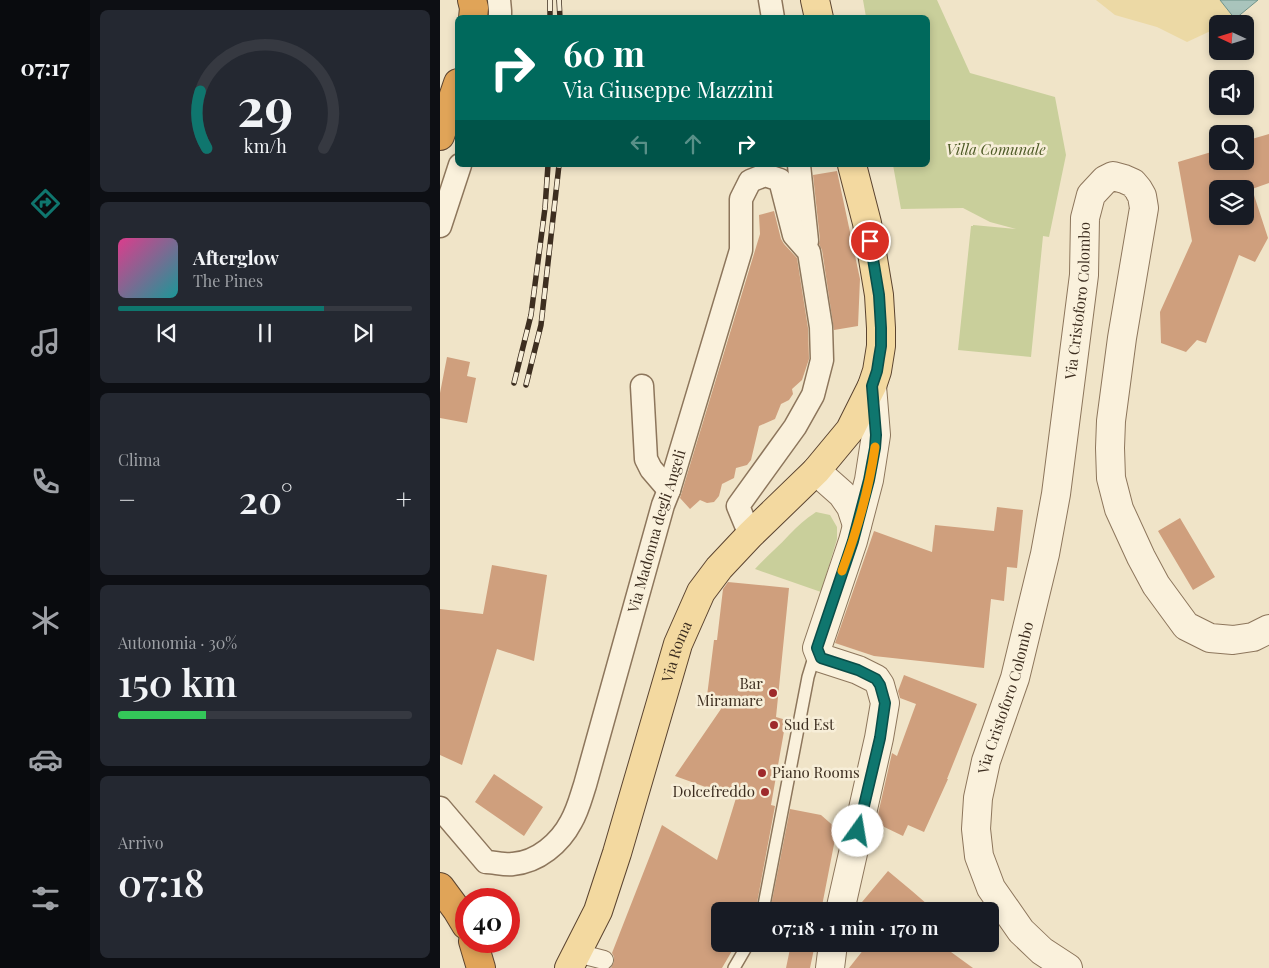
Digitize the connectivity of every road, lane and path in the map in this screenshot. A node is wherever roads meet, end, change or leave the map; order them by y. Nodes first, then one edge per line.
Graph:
1 (472, 0) edge
2 (498, 0) edge
3 (770, 0) edge
4 (815, 0) edge
5 (473, 15) edge
6 (500, 15) edge
7 (772, 15) edge
8 (818, 15) edge
9 (455, 92) edge
10 (440, 136) edge
11 (459, 167) edge
12 (799, 167) edge
13 (852, 167) edge
14 (440, 226) edge
15 (809, 252) junction
16 (642, 386) dead end
17 (872, 386) junction
18 (816, 471) junction
19 (668, 490) junction
20 (857, 525) junction
21 (750, 535) junction
22 (1269, 630) edge
23 (817, 648) junction
24 (440, 808) edge
25 (440, 887) edge
26 (765, 902) edge
27 (842, 902) edge
28 (455, 907) edge
29 (743, 952) edge
30 (832, 952) edge
31 (477, 953) edge
32 (604, 960) dead end
33 (573, 961) edge
34 (481, 968) edge
35 (734, 968) edge
36 (830, 968) edge
37 (1068, 968) edge

1 - 5 highway
2 - 6 street
3 - 7 street
4 - 8 main road
9 - 10 highway
11 - 14 street
12 - 15 street, Via Madonna degli Angeli
13 - 17 main road, Via Roma
15 - 19 street, Via Madonna degli Angeli
15 - 21 street, Via Madonna degli Angeli
16 - 19 street
17 - 18 main road, Via Roma
17 - 20 street
18 - 20 street
18 - 21 main road, Via Roma
19 - 24 street, Via Madonna degli Angeli
20 - 23 street
21 - 33 main road, Via Roma
22 - 37 street, Via Cristoforo Colombo
23 - 26 lane
23 - 27 street
25 - 28 highway
29 - 35 lane
30 - 36 street
31 - 34 highway
32 - 33 street

